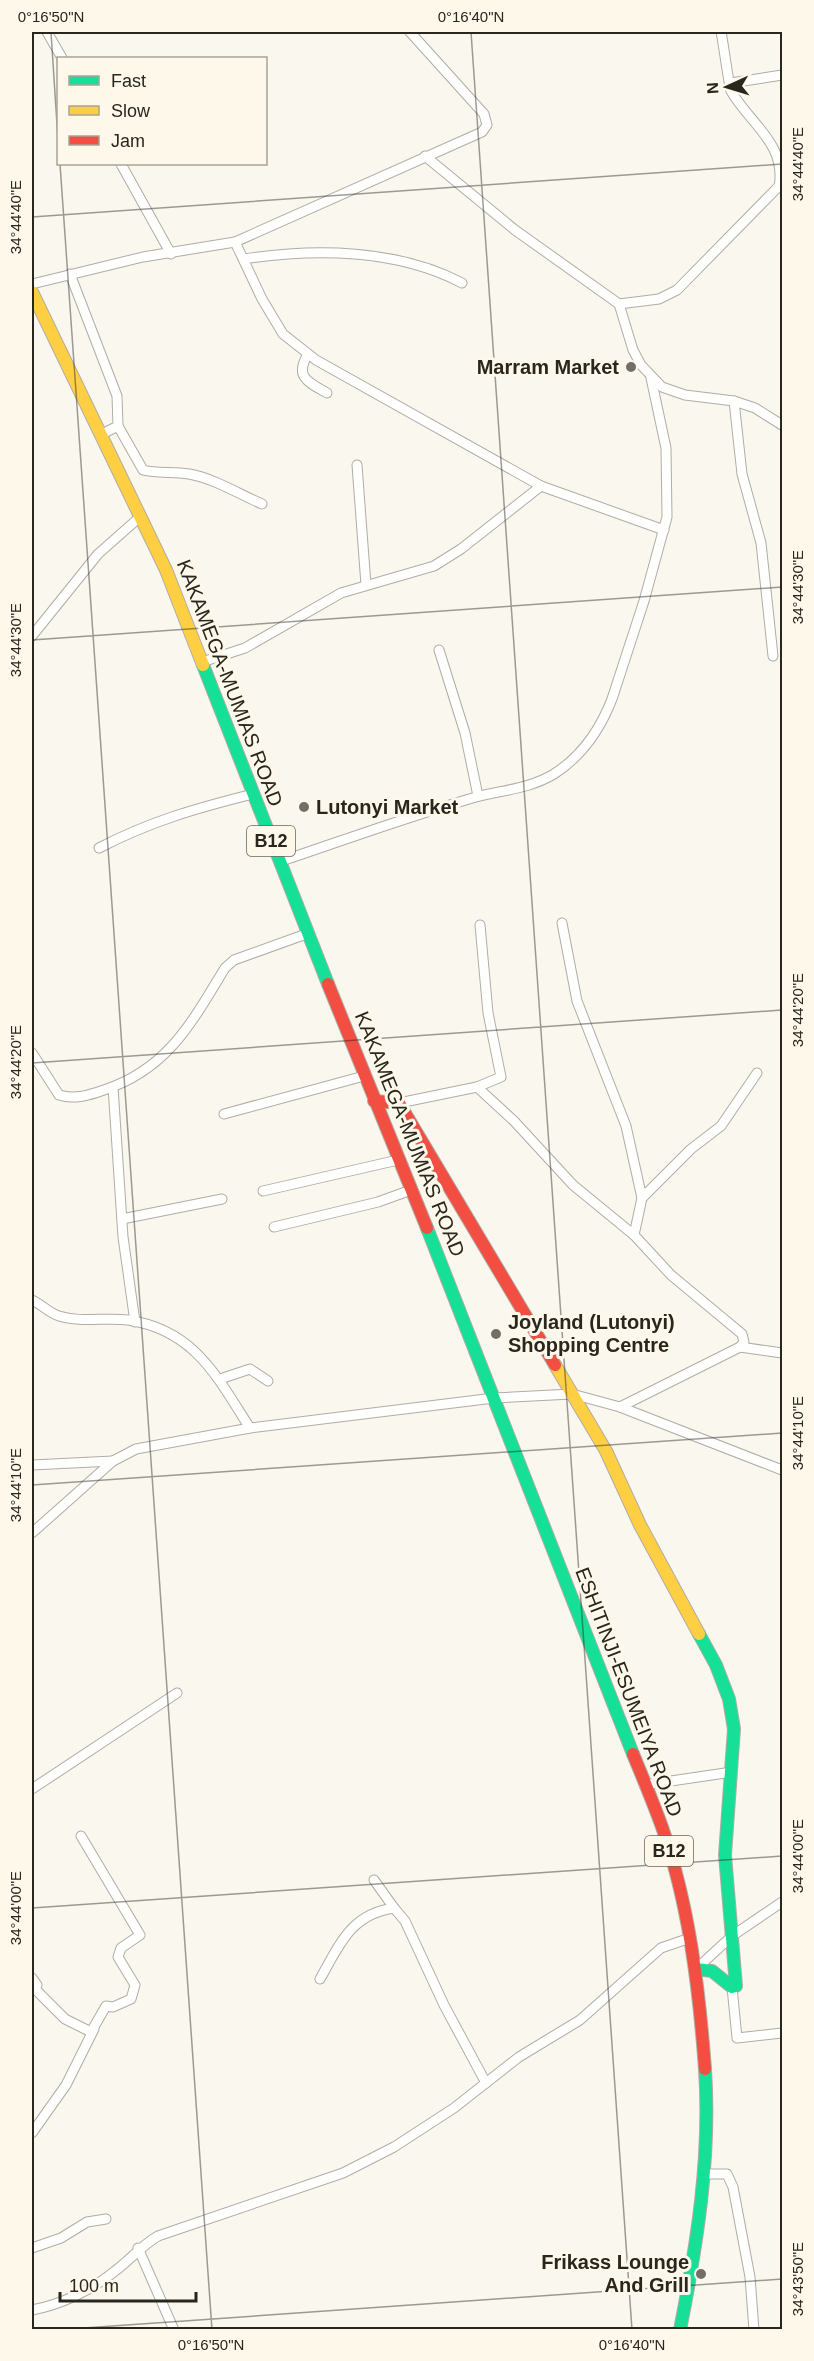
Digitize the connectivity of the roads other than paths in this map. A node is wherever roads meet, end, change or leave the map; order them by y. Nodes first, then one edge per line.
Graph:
1 (47, 32) edge
2 (410, 32) edge
3 (721, 32) edge
4 (61, 57) edge
5 (783, 75) edge
6 (731, 83) junction
7 (425, 156) junction
8 (122, 165) edge
9 (781, 185) edge
10 (235, 242) junction
11 (171, 254) junction
12 (244, 259) junction
13 (70, 274) junction
14 (462, 283) dead end
15 (32, 284) edge
16 (32, 292) edge
17 (619, 304) junction
18 (308, 354) junction
19 (651, 378) junction
20 (327, 393) dead end
21 (734, 401) junction
22 (783, 425) edge
23 (118, 426) junction
24 (102, 434) junction
25 (357, 465) dead end
26 (541, 486) junction
27 (262, 504) dead end
28 (141, 516) junction
29 (664, 530) junction
30 (366, 585) junction
31 (32, 636) edge
32 (439, 650) dead end
33 (773, 656) dead end
34 (202, 662) junction
35 (253, 794) junction
36 (478, 796) junction
37 (99, 848) dead end
38 (279, 862) junction
39 (562, 923) dead end
40 (480, 925) dead end
41 (309, 933) junction
42 (32, 1053) edge
43 (757, 1073) dead end
44 (364, 1076) junction
45 (477, 1087) junction
46 (113, 1088) junction
47 (374, 1101) junction
48 (399, 1103) junction
49 (224, 1114) dead end
50 (398, 1160) junction
51 (411, 1190) junction
52 (263, 1191) dead end
53 (642, 1198) junction
54 (222, 1199) dead end
55 (122, 1219) junction
56 (274, 1227) dead end
57 (634, 1235) junction
58 (32, 1300) edge
59 (135, 1322) junction
60 (740, 1347) junction
61 (783, 1353) edge
62 (220, 1378) junction
63 (268, 1381) dead end
64 (573, 1394) junction
65 (494, 1398) junction
66 (620, 1407) junction
67 (250, 1428) junction
68 (113, 1461) junction
69 (32, 1465) edge
70 (783, 1470) edge
71 (32, 1533) edge
72 (177, 1693) dead end
73 (732, 1772) junction
74 (644, 1785) junction
75 (32, 1789) edge
76 (81, 1836) dead end
77 (374, 1880) dead end
78 (783, 1902) edge
79 (394, 1908) junction
80 (732, 1936) junction
81 (690, 1938) junction
82 (696, 1969) junction
83 (32, 1978) edge
84 (320, 1978) dead end
85 (732, 1987) junction
86 (33, 1991) edge
87 (94, 2029) junction
88 (783, 2033) edge
89 (486, 2083) junction
90 (32, 2133) edge
91 (705, 2174) junction
92 (106, 2219) dead end
93 (32, 2248) edge
94 (138, 2248) junction
95 (32, 2310) edge
96 (174, 2330) edge
97 (680, 2330) edge
98 (754, 2330) edge

1 - 4 street
2 - 7 street
3 - 6 street
5 - 6 street
6 - 9 street
7 - 10 street
7 - 17 street
8 - 11 street
9 - 17 street
10 - 11 street
10 - 12 street
11 - 13 street
12 - 14 street
12 - 18 street
13 - 15 street
13 - 23 street
16 - 24 main road, KAKAMEGA-MUMIAS ROAD / B12
17 - 19 street
18 - 20 street
18 - 26 street
19 - 21 street
19 - 29 street
21 - 22 street
21 - 33 street
23 - 24 street
23 - 27 street
24 - 28 main road, KAKAMEGA-MUMIAS ROAD / B12
25 - 30 street
26 - 29 street
26 - 30 street
28 - 31 street
28 - 34 main road, KAKAMEGA-MUMIAS ROAD / B12
29 - 36 street
30 - 34 street
32 - 36 street
34 - 35 main road, KAKAMEGA-MUMIAS ROAD / B12
35 - 37 street
35 - 38 main road, KAKAMEGA-MUMIAS ROAD / B12
36 - 38 street
38 - 41 main road, KAKAMEGA-MUMIAS ROAD / B12
39 - 53 street
40 - 45 street
41 - 44 main road, KAKAMEGA-MUMIAS ROAD / B12
41 - 46 street
42 - 46 street
43 - 53 street
44 - 47 main road, KAKAMEGA-MUMIAS ROAD / B12
44 - 49 street
45 - 48 street
45 - 57 street
46 - 55 street
47 - 48 main road
47 - 50 main road, KAKAMEGA-MUMIAS ROAD / B12
48 - 64 main road
50 - 51 main road, KAKAMEGA-MUMIAS ROAD / B12
50 - 52 street
51 - 56 street
51 - 65 main road, KAKAMEGA-MUMIAS ROAD / B12
53 - 57 street
54 - 55 street
55 - 59 street
57 - 60 street
58 - 59 street
59 - 62 street
60 - 61 street
60 - 66 street
62 - 63 street
62 - 67 street
64 - 65 street
64 - 66 street
64 - 73 main road
65 - 67 street
65 - 74 main road, ESHITINJI-ESUMEIYA ROAD / B12
66 - 70 street
67 - 68 street
68 - 69 street
68 - 71 street
72 - 75 street
73 - 74 street
73 - 80 main road
74 - 81 main road, ESHITINJI-ESUMEIYA ROAD / B12
76 - 87 street
77 - 79 street
78 - 80 street
79 - 84 street
79 - 89 street
80 - 82 street
80 - 85 main road
81 - 82 main road, ESHITINJI-ESUMEIYA ROAD / B12
81 - 89 street
82 - 85 main road
82 - 91 main road, ESHITINJI-ESUMEIYA ROAD / B12
83 - 86 street
85 - 88 street
86 - 87 street
87 - 90 street
89 - 94 street
91 - 97 main road, ESHITINJI-ESUMEIYA ROAD / B12
91 - 98 street
92 - 93 street
94 - 95 street
94 - 96 street

